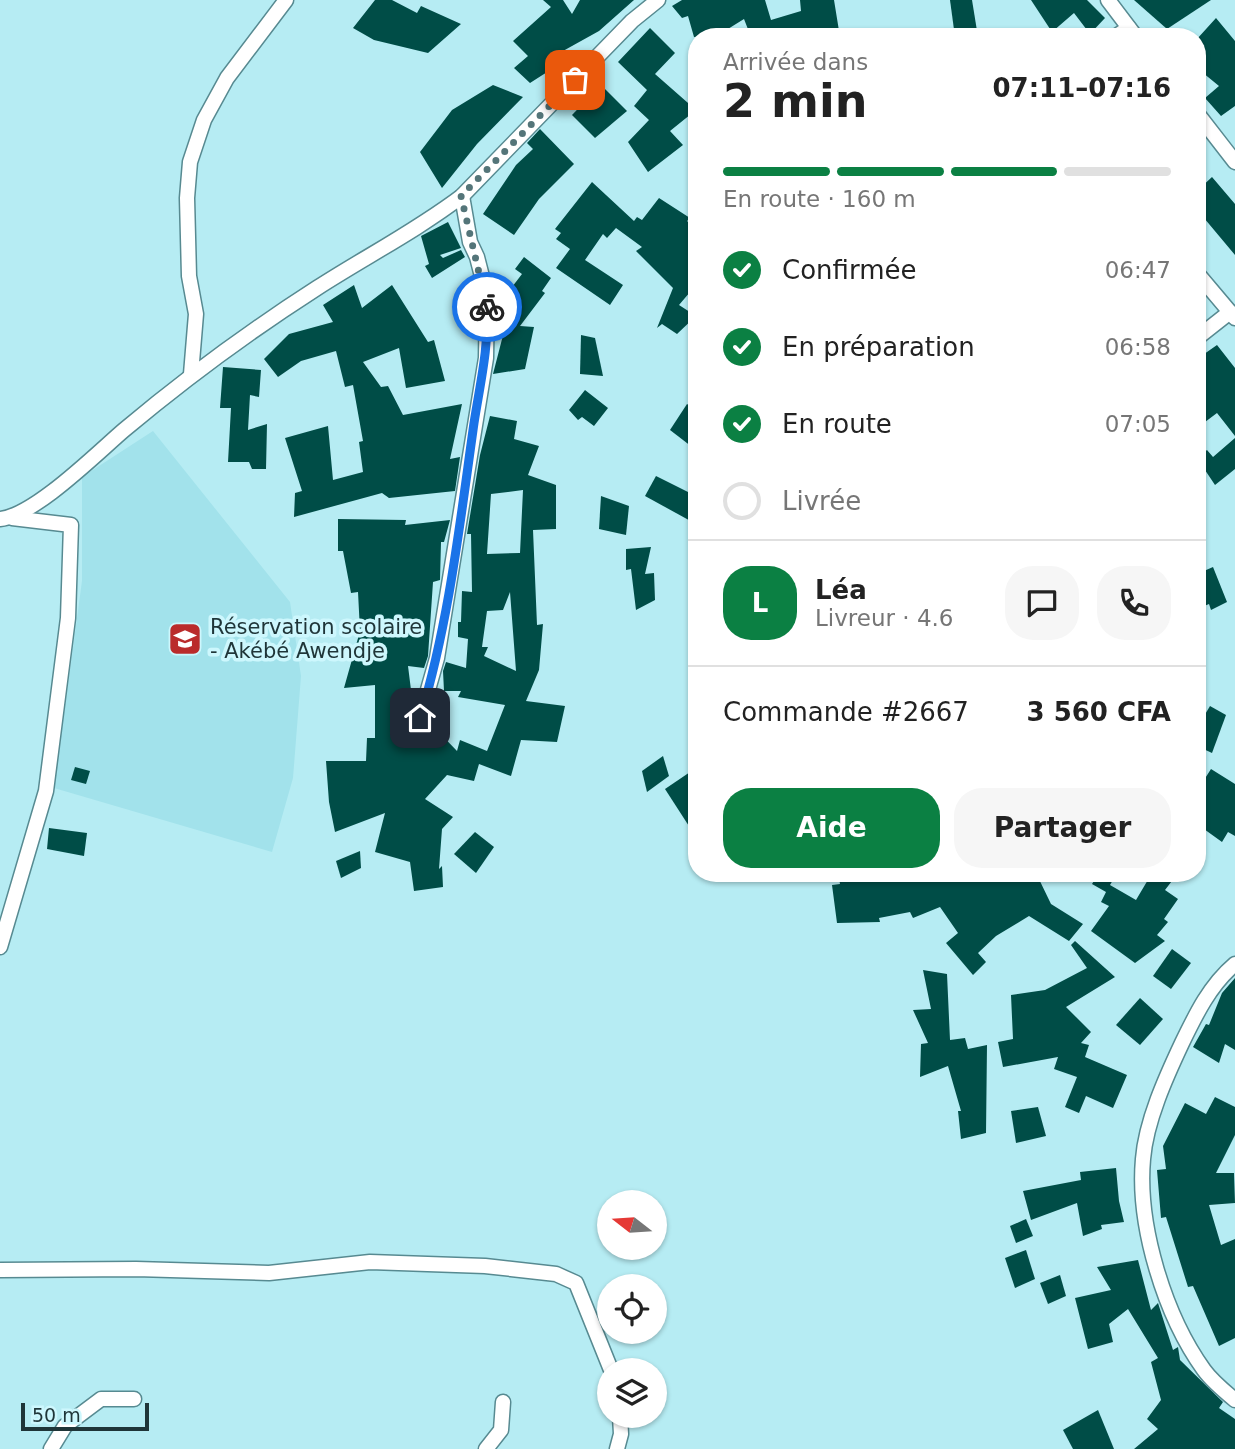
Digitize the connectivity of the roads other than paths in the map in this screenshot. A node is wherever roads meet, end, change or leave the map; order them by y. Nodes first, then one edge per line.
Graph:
1 (286, 0) edge
2 (658, 0) edge
3 (1108, 0) edge
4 (1130, 28) edge
5 (1206, 125) edge
6 (1235, 162) edge
7 (461, 196) junction
8 (1206, 284) edge
9 (1232, 315) edge
10 (1206, 332) edge
11 (191, 374) junction
12 (6, 519) edge
13 (420, 718) dead end
14 (0, 947) edge
15 (1235, 964) edge
16 (0, 1270) edge
17 (606, 1358) edge
18 (134, 1399) dead end
19 (1235, 1399) edge
20 (503, 1402) dead end
21 (621, 1428) edge
22 (51, 1449) edge
23 (486, 1449) edge
24 (617, 1449) edge

1 - 11 street
2 - 7 street
3 - 4 street
5 - 6 street
7 - 11 street
7 - 13 street
8 - 9 street
9 - 10 street
11 - 12 street
12 - 14 street
15 - 19 street
16 - 17 street
18 - 22 street
20 - 23 street
21 - 24 street

